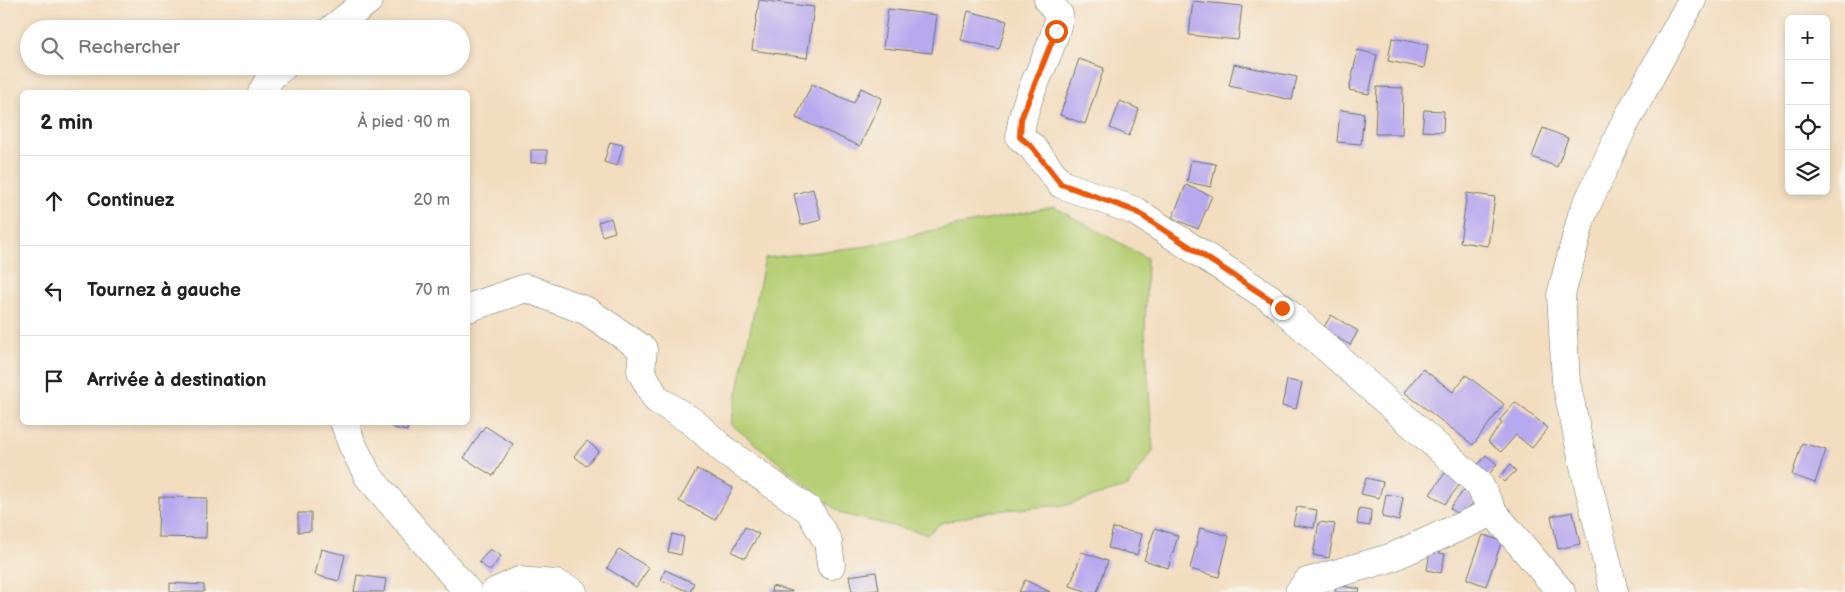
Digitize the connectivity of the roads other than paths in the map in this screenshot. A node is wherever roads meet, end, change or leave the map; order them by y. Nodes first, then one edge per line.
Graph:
1 (369, 0) edge
2 (1048, 0) edge
3 (1692, 0) edge
4 (343, 20) edge
5 (273, 75) edge
6 (263, 90) edge
7 (470, 307) edge
8 (345, 425) edge
9 (1493, 512) junction
10 (831, 565) dead end
11 (468, 592) edge
12 (496, 592) edge
13 (573, 592) edge
14 (1299, 592) edge
15 (1561, 592) edge
16 (1614, 592) edge

1 - 4 street
2 - 9 street
3 - 16 street
5 - 6 street
7 - 10 street
8 - 11 street
9 - 14 street
9 - 15 street
12 - 13 street

